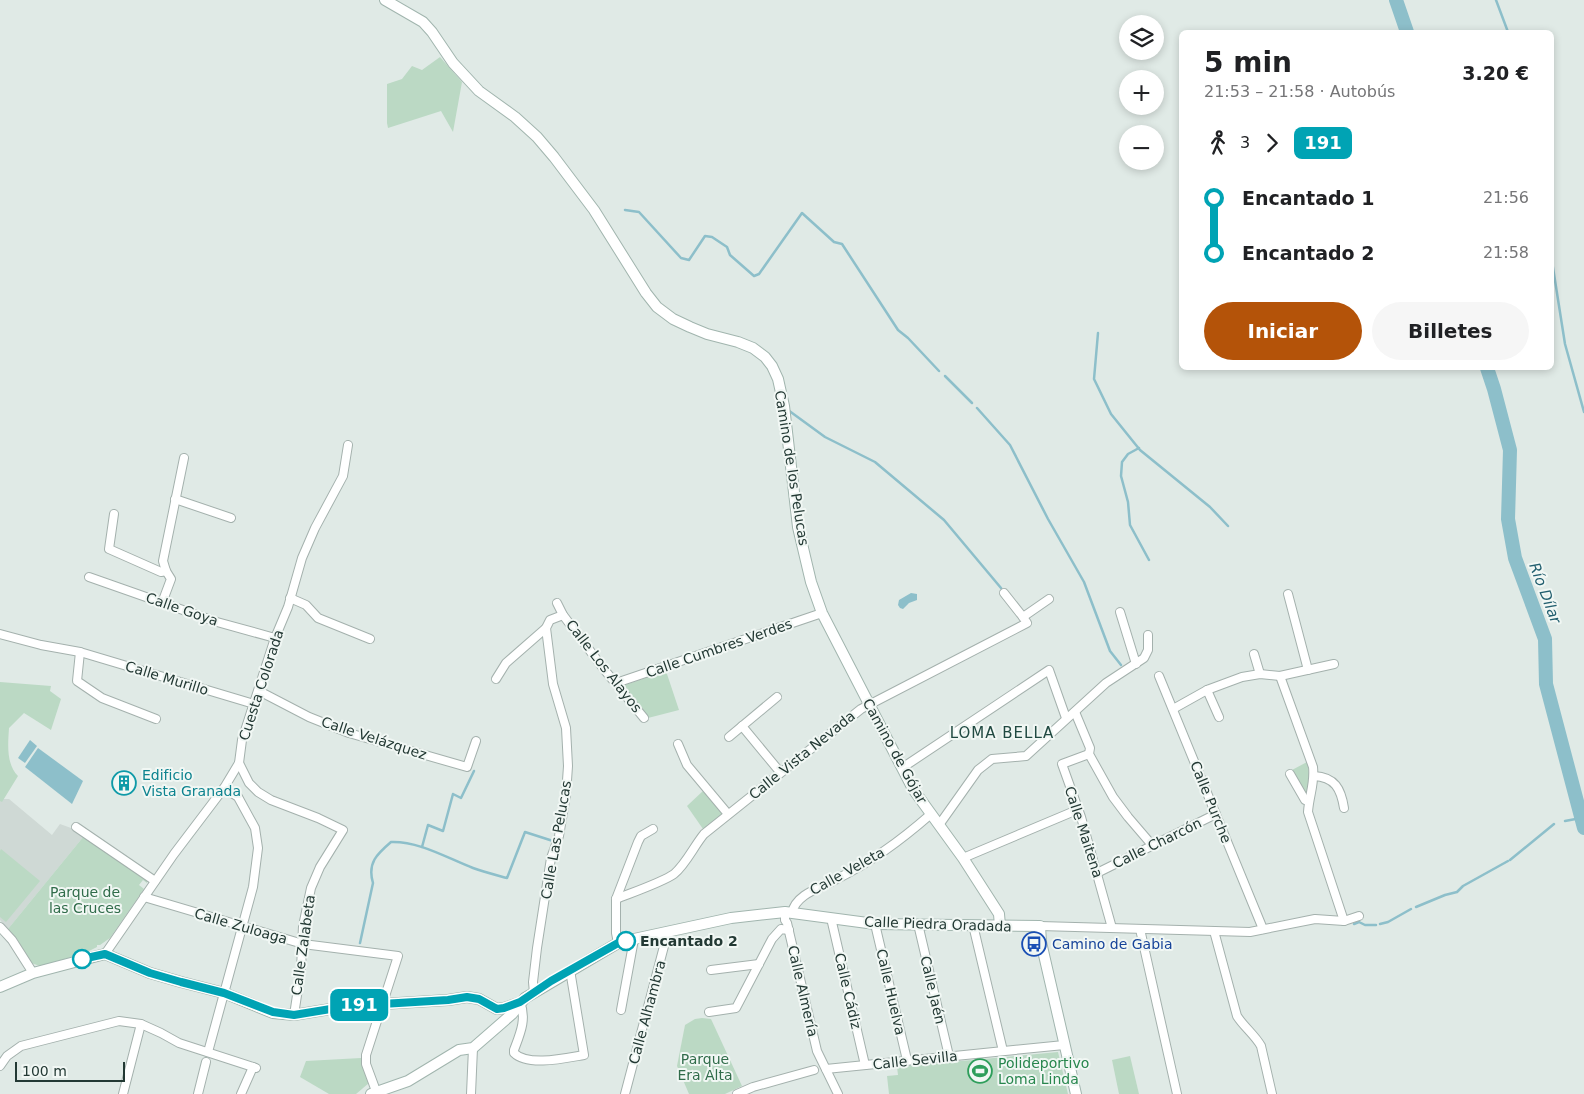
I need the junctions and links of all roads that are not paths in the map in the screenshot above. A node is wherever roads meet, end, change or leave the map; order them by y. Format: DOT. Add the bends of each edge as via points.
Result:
graph roads {
  1 [pos="386,0"];
  2 [pos="348,445"];
  3 [pos="184,458"];
  4 [pos="175,499"];
  5 [pos="114,514"];
  6 [pos="231,518"];
  7 [pos="166,571"];
  8 [pos="89,577"];
  9 [pos="1004,593"];
  10 [pos="1288,594"];
  11 [pos="815,595"];
  12 [pos="290,598"];
  13 [pos="1049,599"];
  14 [pos="557,603"];
  15 [pos="162,604"];
  16 [pos="1120,612"];
  17 [pos="822,613"];
  18 [pos="563,615"];
  19 [pos="1023,617"];
  20 [pos="546,628"];
  21 [pos="0,634"];
  22 [pos="1148,635"];
  23 [pos="276,638"];
  24 [pos="370,639"];
  25 [pos="80,652"];
  26 [pos="1254,654"];
  27 [pos="1136,664"];
  28 [pos="1334,664"];
  29 [pos="1308,670"];
  30 [pos="1260,674"];
  31 [pos="1159,676"];
  32 [pos="1280,676"];
  33 [pos="496,679"];
  34 [pos="616,683"];
  35 [pos="1207,690"];
  36 [pos="259,691"];
  37 [pos="777,697"];
  38 [pos="254,704"];
  39 [pos="870,704"];
  40 [pos="1173,709"];
  41 [pos="1075,712"];
  42 [pos="1220,717"];
  43 [pos="644,718"];
  44 [pos="1066,718"];
  45 [pos="156,719"];
  46 [pos="742,726"];
  47 [pos="729,737"];
  48 [pos="476,741"];
  49 [pos="678,744"];
  50 [pos="1089,754"];
  51 [pos="239,763"];
  52 [pos="902,768"];
  53 [pos="780,772"];
  54 [pos="1290,774"];
  55 [pos="1314,776"];
  56 [pos="224,788"];
  57 [pos="1308,801"];
  58 [pos="1344,808"];
  59 [pos="1077,810"];
  60 [pos="728,814"];
  61 [pos="931,814"];
  62 [pos="1216,814"];
  63 [pos="939,825"];
  64 [pos="76,827"];
  65 [pos="653,829"];
  66 [pos="1152,845"];
  67 [pos="963,858"];
  68 [pos="1097,873"];
  69 [pos="155,881"];
  70 [pos="144,897"];
  71 [pos="616,898"];
  72 [pos="787,915"];
  73 [pos="1359,916"];
  74 [pos="832,918"];
  75 [pos="1344,921"];
  76 [pos="875,924"];
  77 [pos="918,924"];
  78 [pos="974,924"];
  79 [pos="1000,926"];
  80 [pos="1037,926"];
  81 [pos="0,927"];
  82 [pos="242,927"];
  83 [pos="1054,927"];
  84 [pos="1112,928"];
  85 [pos="789,930"];
  86 [pos="1140,930"];
  87 [pos="1263,930"];
  88 [pos="668,931"];
  89 [pos="1214,931"];
  90 [pos="634,939"];
  91 [pos="772,939"];
  92 [pos="1041,942"];
  93 [pos="618,943"];
  94 [pos="303,944"];
  95 [pos="105,954"];
  96 [pos="759,964"];
  97 [pos="570,970"];
  98 [pos="711,970"];
  99 [pos="33,973"];
  100 [pos="0,988"];
  101 [pos="224,993"];
  102 [pos="534,993"];
  103 [pos="520,1002"];
  104 [pos="383,1004"];
  105 [pos="621,1010"];
  106 [pos="709,1012"];
  107 [pos="294,1015"];
  108 [pos="141,1024"];
  109 [pos="1064,1045"];
  110 [pos="473,1048"];
  111 [pos="1003,1051"];
  112 [pos="208,1052"];
  113 [pos="949,1056"];
  114 [pos="907,1060"];
  115 [pos="206,1062"];
  116 [pos="865,1065"];
  117 [pos="0,1066"];
  118 [pos="826,1068"];
  119 [pos="814,1070"];
  120 [pos="746,1092"];
  121 [pos="374,1093"];
  122 [pos="123,1094"];
  123 [pos="198,1094"];
  124 [pos="242,1094"];
  125 [pos="472,1094"];
  126 [pos="625,1094"];
  127 [pos="737,1094"];
  128 [pos="838,1094"];
  129 [pos="1076,1094"];
  130 [pos="1177,1094"];
  131 [pos="1272,1094"];
  1 -- 11 [label="street, Camino de los Pelucas" via="423,22 479,91 537,137 594,210 657,307 690,328 753,348 772,366 784,406 798,527"];
  2 -- 12 [label="street, Cuesta Colorada" via="343,476 314,528"];
  3 -- 4 [label="street"];
  4 -- 6 [label="street"];
  4 -- 7 [label="street" via="163,561"];
  5 -- 7 [label="street" via="109,549 161,572"];
  7 -- 15 [label="street" via="171,579"];
  8 -- 15 [label="street, Calle Goya"];
  9 -- 19 [label="street"];
  10 -- 29 [label="street"];
  11 -- 17 [label="street, Camino de Gójar"];
  12 -- 23 [label="street, Cuesta Colorada"];
  12 -- 24 [label="street" via="306,605 318,618"];
  13 -- 19 [label="street, Calle Vista Nevada"];
  14 -- 18 [label="street, Calle Los Alayos"];
  15 -- 23 [label="street, Calle Goya"];
  16 -- 27 [label="street"];
  17 -- 34 [label="street, Calle Cumbres Verdes"];
  17 -- 39 [label="street, Camino de Gójar"];
  18 -- 20 [label="street, Calle Los Alayos" via="550,620"];
  18 -- 34 [label="street, Calle Los Alayos"];
  19 -- 39 [label="street, Calle Vista Nevada" via="1027,623"];
  20 -- 33 [label="street" via="506,662"];
  20 -- 102 [label="street, Calle Las Pelucas" via="553,684 566,728 568,766 566,795 559,836 551,858 537,948"];
  21 -- 25 [label="street, Calle Murillo"];
  22 -- 27 [label="street" via="1148,650"];
  23 -- 36 [label="street, Cuesta Colorada"];
  25 -- 38 [label="street, Calle Murillo"];
  25 -- 45 [label="street" via="77,681 102,698"];
  26 -- 30 [label="street"];
  27 -- 41 [label="street" via="1106,683"];
  28 -- 29 [label="street"];
  29 -- 32 [label="street"];
  30 -- 32 [label="street"];
  30 -- 35 [label="street"];
  31 -- 40 [label="street, Calle Purche"];
  32 -- 55 [label="street"];
  34 -- 43 [label="street, Calle Los Alayos"];
  35 -- 40 [label="street"];
  35 -- 42 [label="street"];
  36 -- 38 [label="street, Cuesta Colorada"];
  36 -- 48 [label="street, Calle Velázquez" via="349,733 467,767"];
  37 -- 46 [label="street"];
  38 -- 51 [label="street, Cuesta Colorada" via="242,740"];
  39 -- 52 [label="street, Camino de Gójar"];
  39 -- 53 [label="street, Calle Vista Nevada"];
  40 -- 62 [label="street, Calle Purche"];
  41 -- 44 [label="street"];
  41 -- 50 [label="street" via="1090,748"];
  44 -- 52 [label="street" via="1049,670"];
  44 -- 63 [label="street" via="1026,756 992,759 985,764"];
  46 -- 47 [label="street"];
  46 -- 53 [label="street"];
  49 -- 60 [label="street" via="687,765"];
  50 -- 59 [label="street, Calle Maitena" via="1062,764"];
  50 -- 66 [label="street" via="1113,797"];
  51 -- 56 [label="street, Cuesta Colorada"];
  51 -- 94 [label="street, Calle Zalabeta" via="249,783 258,792 343,830 311,888 303,926"];
  52 -- 61 [label="street, Camino de Gójar"];
  53 -- 60 [label="street, Calle Vista Nevada"];
  54 -- 57 [label="street"];
  55 -- 57 [label="street"];
  55 -- 58 [label="street" via="1324,777 1336,785"];
  56 -- 69 [label="street, Cuesta Colorada"];
  56 -- 82 [label="street" via="238,797 255,828 258,848 253,887"];
  57 -- 75 [label="street" via="1308,812"];
  59 -- 67 [label="street"];
  59 -- 68 [label="street, Calle Maitena"];
  60 -- 71 [label="street, Calle Vista Nevada" via="704,834 672,875"];
  61 -- 63 [label="street, Camino de Gójar"];
  61 -- 72 [label="street, Calle Veleta" via="874,859 805,895"];
  62 -- 66 [label="street, Calle Charcón"];
  62 -- 87 [label="street, Calle Purche"];
  63 -- 67 [label="street, Camino de Gójar"];
  64 -- 69 [label="street"];
  65 -- 71 [label="street" via="641,836"];
  66 -- 68 [label="street, Calle Charcón"];
  67 -- 79 [label="street, Camino de Gójar" via="999,914"];
  68 -- 84 [label="street, Calle Maitena"];
  69 -- 70 [label="street, Cuesta Colorada"];
  70 -- 82 [label="street, Calle Zuloaga"];
  70 -- 95 [label="street, Cuesta Colorada"];
  71 -- 93 [label="street"];
  72 -- 74 [label="street, Calle Piedra Oradada"];
  72 -- 85 [label="street, Calle Almería"];
  72 -- 88 [label="street, Calle Piedra Oradada" via="731,918"];
  72 -- 91 [label="street, Calle Veleta"];
  73 -- 75 [label="street, Calle Piedra Oradada"];
  74 -- 76 [label="street, Calle Piedra Oradada"];
  74 -- 116 [label="street, Calle Cádiz"];
  75 -- 87 [label="street, Calle Piedra Oradada" via="1315,919"];
  76 -- 77 [label="street, Calle Piedra Oradada"];
  76 -- 114 [label="street, Calle Huelva"];
  77 -- 78 [label="street, Calle Piedra Oradada"];
  77 -- 113 [label="street, Calle Jaén"];
  78 -- 79 [label="street, Calle Piedra Oradada"];
  78 -- 111 [label="street"];
  79 -- 80 [label="street, Calle Piedra Oradada"];
  80 -- 83 [label="street, Calle Piedra Oradada"];
  80 -- 92 [label="street"];
  81 -- 99 [label="street"];
  82 -- 94 [label="street, Calle Zuloaga"];
  82 -- 101 [label="street"];
  83 -- 84 [label="street, Calle Piedra Oradada"];
  83 -- 92 [label="street"];
  84 -- 86 [label="street, Calle Piedra Oradada"];
  85 -- 91 [label="street" via="781,929"];
  85 -- 118 [label="street, Calle Almería" via="817,1051"];
  86 -- 89 [label="street, Calle Piedra Oradada"];
  86 -- 130 [label="street"];
  87 -- 89 [label="street, Calle Piedra Oradada"];
  88 -- 90 [label="street, Calle Piedra Oradada"];
  88 -- 126 [label="street, Calle Alhambra"];
  89 -- 131 [label="street" via="1237,1016 1261,1046"];
  90 -- 93 [label="street, Calle Piedra Oradada"];
  90 -- 105 [label="street"];
  91 -- 96 [label="street, Calle Veleta"];
  92 -- 109 [label="street"];
  93 -- 97 [label="street, Calle Piedra Oradada"];
  94 -- 104 [label="street, Calle Zuloaga" via="398,956"];
  94 -- 107 [label="street, Calle Zalabeta"];
  95 -- 99 [label="street"];
  95 -- 101 [label="street" via="150,973"];
  96 -- 98 [label="street"];
  96 -- 106 [label="street, Calle Veleta" via="736,1008"];
  97 -- 102 [label="street, Calle Piedra Oradada"];
  97 -- 103 [label="street" via="584,1055 545,1060 518,1057 514,1050 524,1011"];
  99 -- 100 [label="street"];
  101 -- 107 [label="street" via="273,1012"];
  101 -- 112 [label="street"];
  102 -- 103 [label="street, Calle Piedra Oradada"];
  103 -- 104 [label="street" via="497,1009 479,999 467,997"];
  103 -- 110 [label="street" via="512,1014"];
  104 -- 107 [label="street"];
  104 -- 121 [label="street" via="366,1055"];
  108 -- 112 [label="street" via="179,1043"];
  108 -- 117 [label="street" via="118,1021 21,1046"];
  108 -- 122 [label="street"];
  109 -- 111 [label="street, Calle Sevilla"];
  109 -- 129 [label="street"];
  110 -- 121 [label="street" via="459,1050 408,1081"];
  110 -- 125 [label="street"];
  111 -- 113 [label="street, Calle Sevilla"];
  112 -- 124 [label="street" via="254,1068"];
  113 -- 114 [label="street, Calle Sevilla"];
  114 -- 116 [label="street, Calle Sevilla"];
  115 -- 123 [label="street"];
  116 -- 118 [label="street, Calle Sevilla"];
  118 -- 128 [label="street, Calle Almería"];
  119 -- 120 [label="street"];
  120 -- 127 [label="street"];
}
